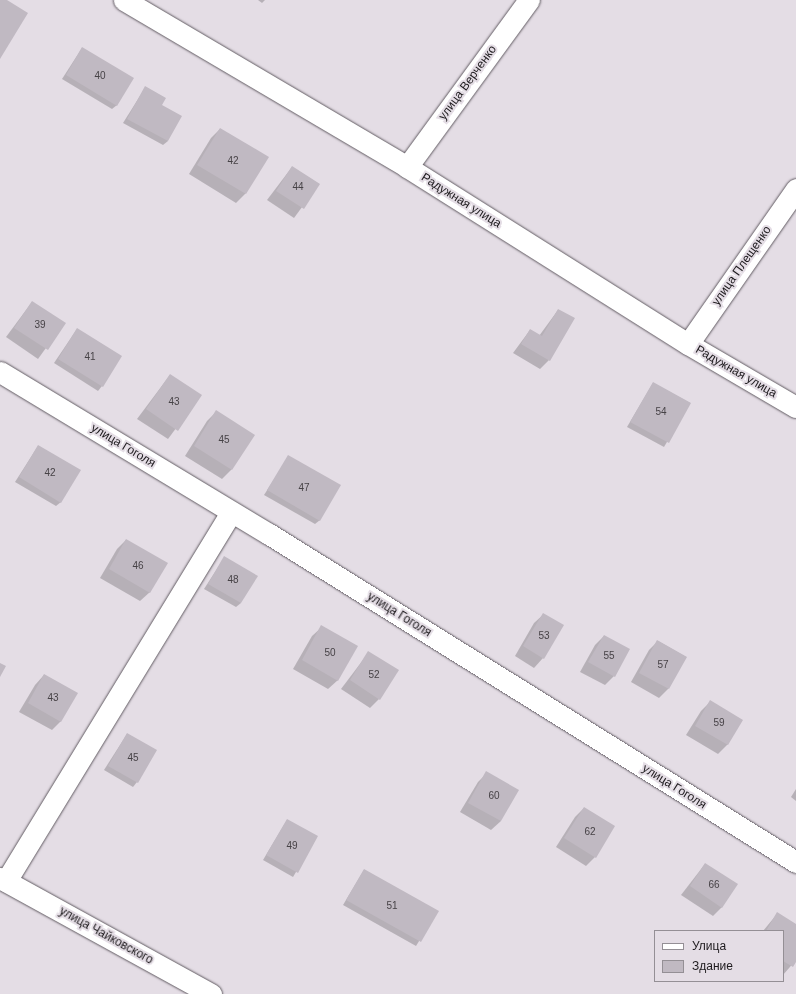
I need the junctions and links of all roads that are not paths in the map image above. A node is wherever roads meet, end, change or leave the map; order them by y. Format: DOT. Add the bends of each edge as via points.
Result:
graph roads {
  1 [pos="529,0"];
  2 [pos="129,1"];
  3 [pos="407,167"];
  4 [pos="796,189"];
  5 [pos="787,214"];
  6 [pos="688,344"];
  7 [pos="0,372"];
  8 [pos="796,407"];
  9 [pos="231,512"];
  10 [pos="796,862"];
  11 [pos="3,880"];
  12 [pos="211,994"];
  1 -- 3 [label="street, улица Верченко"];
  2 -- 3 [label="street, Радужная улица"];
  3 -- 6 [label="street, Радужная улица"];
  4 -- 5 [label="street, улица Плещенко"];
  5 -- 6 [label="street, улица Плещенко"];
  6 -- 8 [label="street, Радужная улица"];
  7 -- 9 [label="street, улица Гоголя"];
  9 -- 10 [label="street, улица Гоголя"];
  9 -- 11 [label="street"];
  11 -- 12 [label="street, улица Чайковского"];
}
